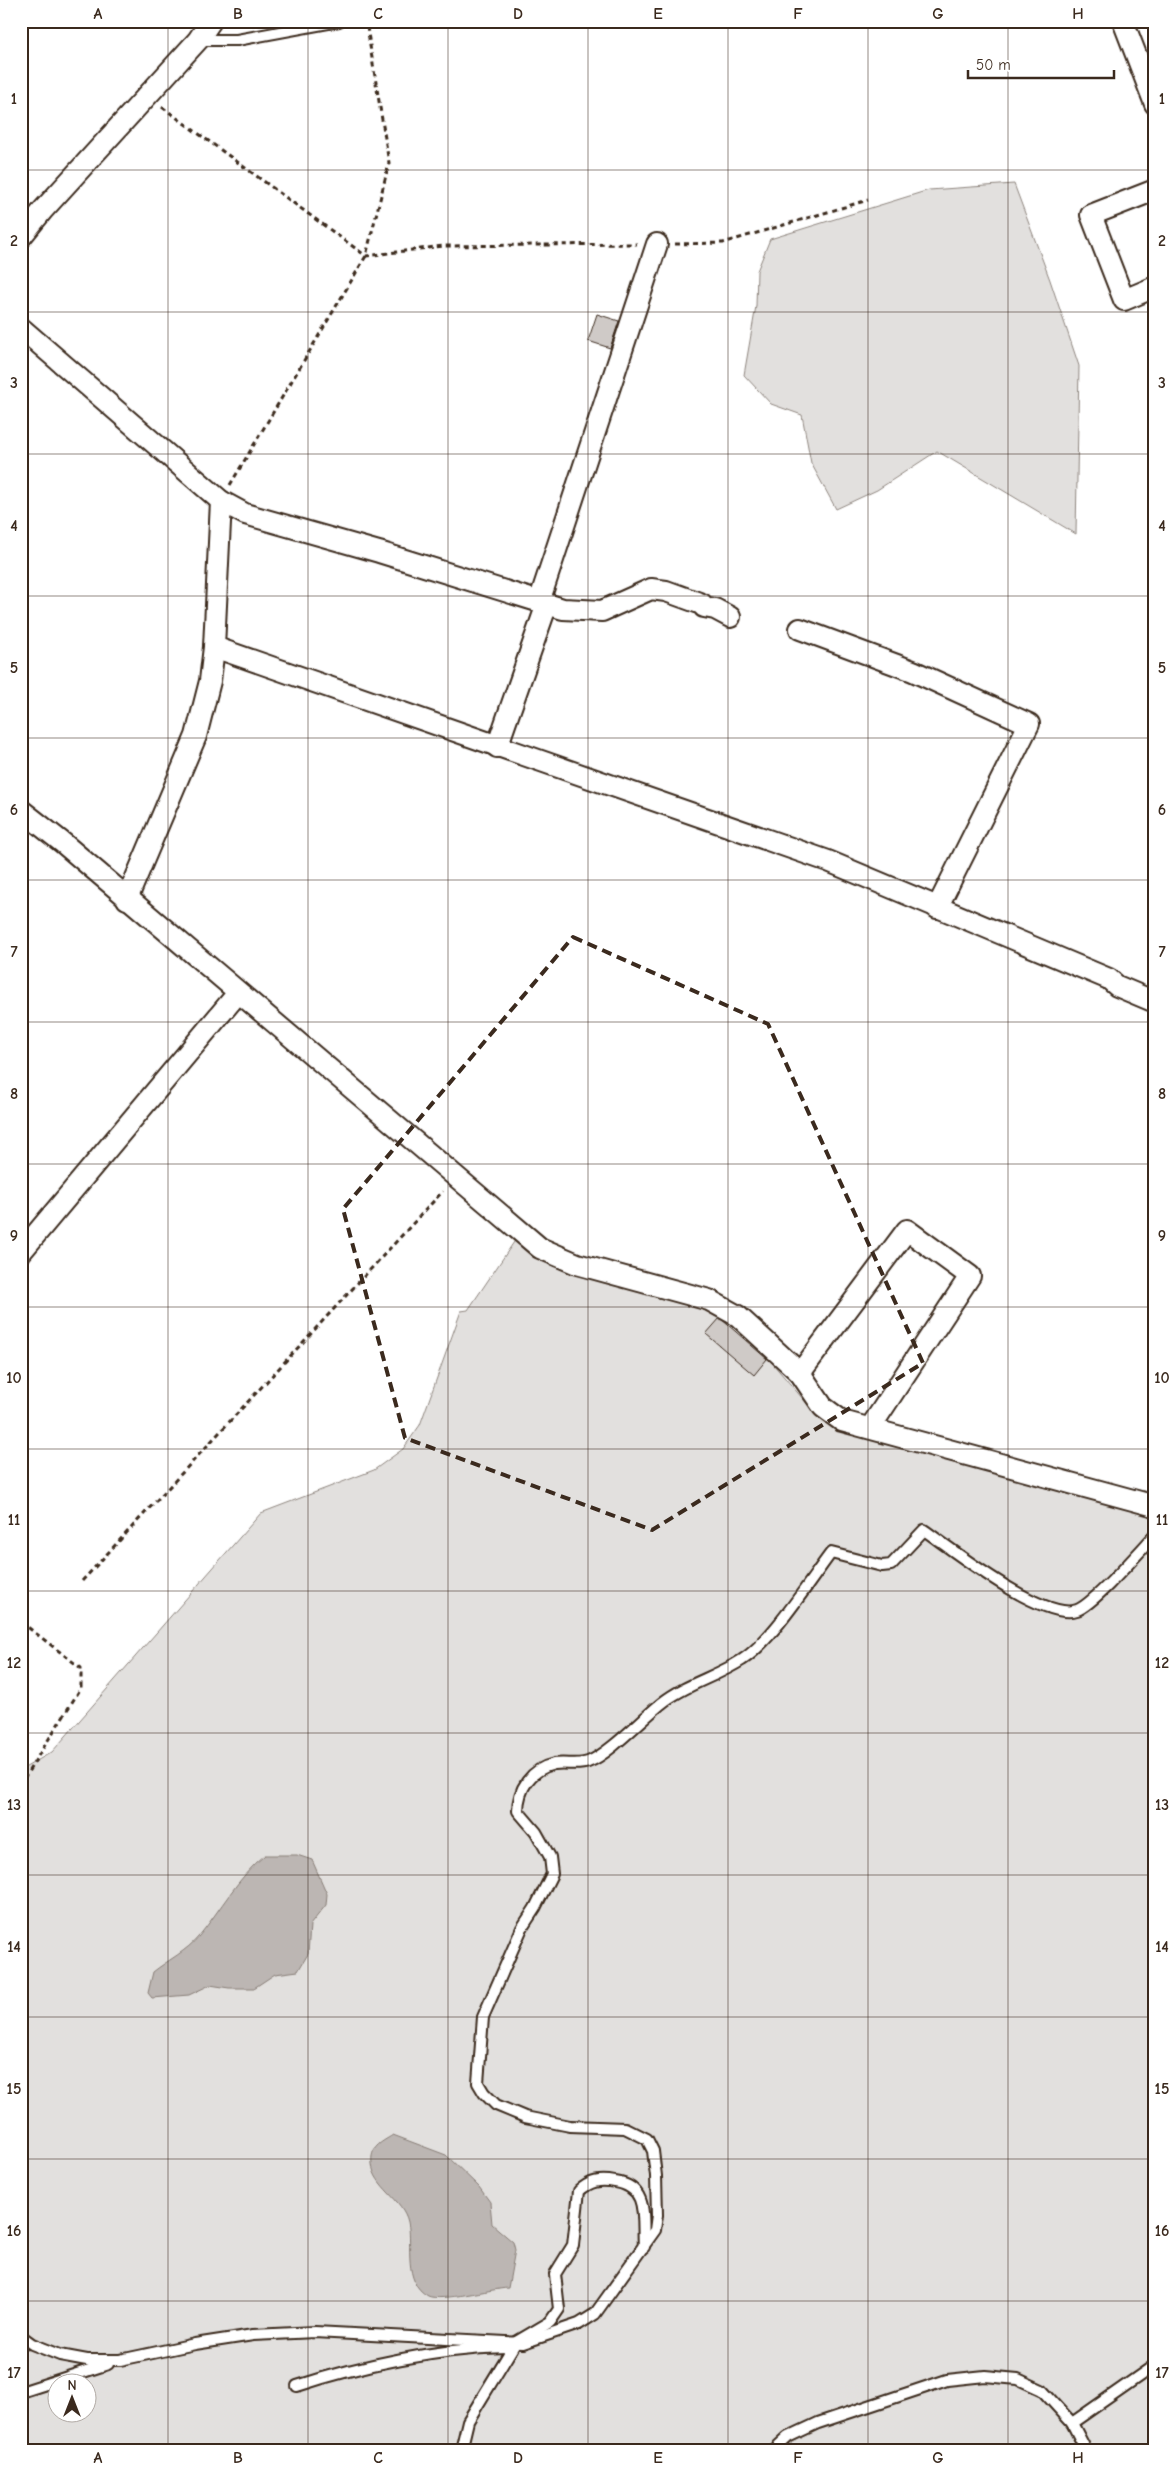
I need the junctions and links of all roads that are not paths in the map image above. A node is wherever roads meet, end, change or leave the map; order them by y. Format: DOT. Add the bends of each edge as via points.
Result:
graph roads {
  1 [pos="211,21"];
  2 [pos="339,21"];
  3 [pos="1123,21"];
  4 [pos="198,40"];
  5 [pos="1148,67"];
  6 [pos="1155,104"];
  7 [pos="1155,190"];
  8 [pos="21,237"];
  9 [pos="657,244"];
  10 [pos="1155,287"];
  11 [pos="21,328"];
  12 [pos="221,501"];
  13 [pos="543,603"];
  14 [pos="730,617"];
  15 [pos="800,629"];
  16 [pos="214,647"];
  17 [pos="497,747"];
  18 [pos="21,810"];
  19 [pos="127,899"];
  20 [pos="937,908"];
  21 [pos="238,993"];
  22 [pos="1155,1002"];
  23 [pos="21,1252"];
  24 [pos="800,1373"];
  25 [pos="870,1428"];
  26 [pos="1155,1506"];
  27 [pos="1155,1536"];
  28 [pos="644,2247"];
  29 [pos="21,2336"];
  30 [pos="515,2344"];
  31 [pos="120,2360"];
  32 [pos="1155,2365"];
  33 [pos="297,2386"];
  34 [pos="21,2392"];
  35 [pos="1072,2423"];
  36 [pos="461,2450"];
  37 [pos="774,2450"];
  38 [pos="1086,2450"];
  1 -- 4 [label="street"];
  2 -- 4 [label="lane" via="237,40"];
  3 -- 5 [label="street"];
  4 -- 8 [label="street"];
  5 -- 6 [label="street"];
  7 -- 10 [label="street" via="1091,216 1124,300"];
  9 -- 13 [label="street"];
  11 -- 12 [label="street"];
  12 -- 13 [label="street" via="246,514"];
  12 -- 16 [label="street"];
  13 -- 14 [label="street" via="563,609 602,611 651,589 693,600"];
  13 -- 17 [label="street"];
  15 -- 20 [label="street" via="914,671 1029,724"];
  16 -- 17 [label="street"];
  16 -- 19 [label="street" via="210,682 196,736"];
  17 -- 20 [label="street" via="828,861"];
  18 -- 19 [label="street"];
  19 -- 21 [label="street"];
  20 -- 22 [label="street" via="1109,979 1117,986"];
  21 -- 23 [label="street"];
  21 -- 24 [label="street" via="540,1248 578,1264 708,1300 738,1316"];
  24 -- 25 [label="street" via="823,1407 842,1421"];
  24 -- 25 [label="street" via="907,1230 970,1276"];
  25 -- 26 [label="street"];
  27 -- 28 [label="lane" via="1092,1599 1077,1610 1063,1611 1030,1601 924,1530 891,1564 882,1566 831,1553 766,1638 743,1660 695,1682 663,1702 588,1762 554,1764 539,1770 523,1786 518,1811 550,1856 552,1874 522,1928 484,2017 478,2083 496,2105 524,2117 570,2126 625,2128 647,2139 654,2151 657,2215 655,2230"];
  28 -- 30 [label="lane" via="595,2314 579,2324"];
  28 -- 30 [label="lane" via="638,2192 628,2184 602,2180 588,2183 578,2190 573,2245 555,2274 559,2309 550,2322"];
  29 -- 31 [label="lane" via="60,2355 87,2360"];
  30 -- 31 [label="lane" via="314,2332 253,2335"];
  30 -- 33 [label="lane" via="342,2371"];
  30 -- 36 [label="lane" via="468,2421"];
  31 -- 34 [label="lane"];
  32 -- 35 [label="lane"];
  35 -- 37 [label="lane" via="1042,2390 1018,2378 985,2376 947,2380 818,2423 788,2437"];
  35 -- 38 [label="lane"];
}
